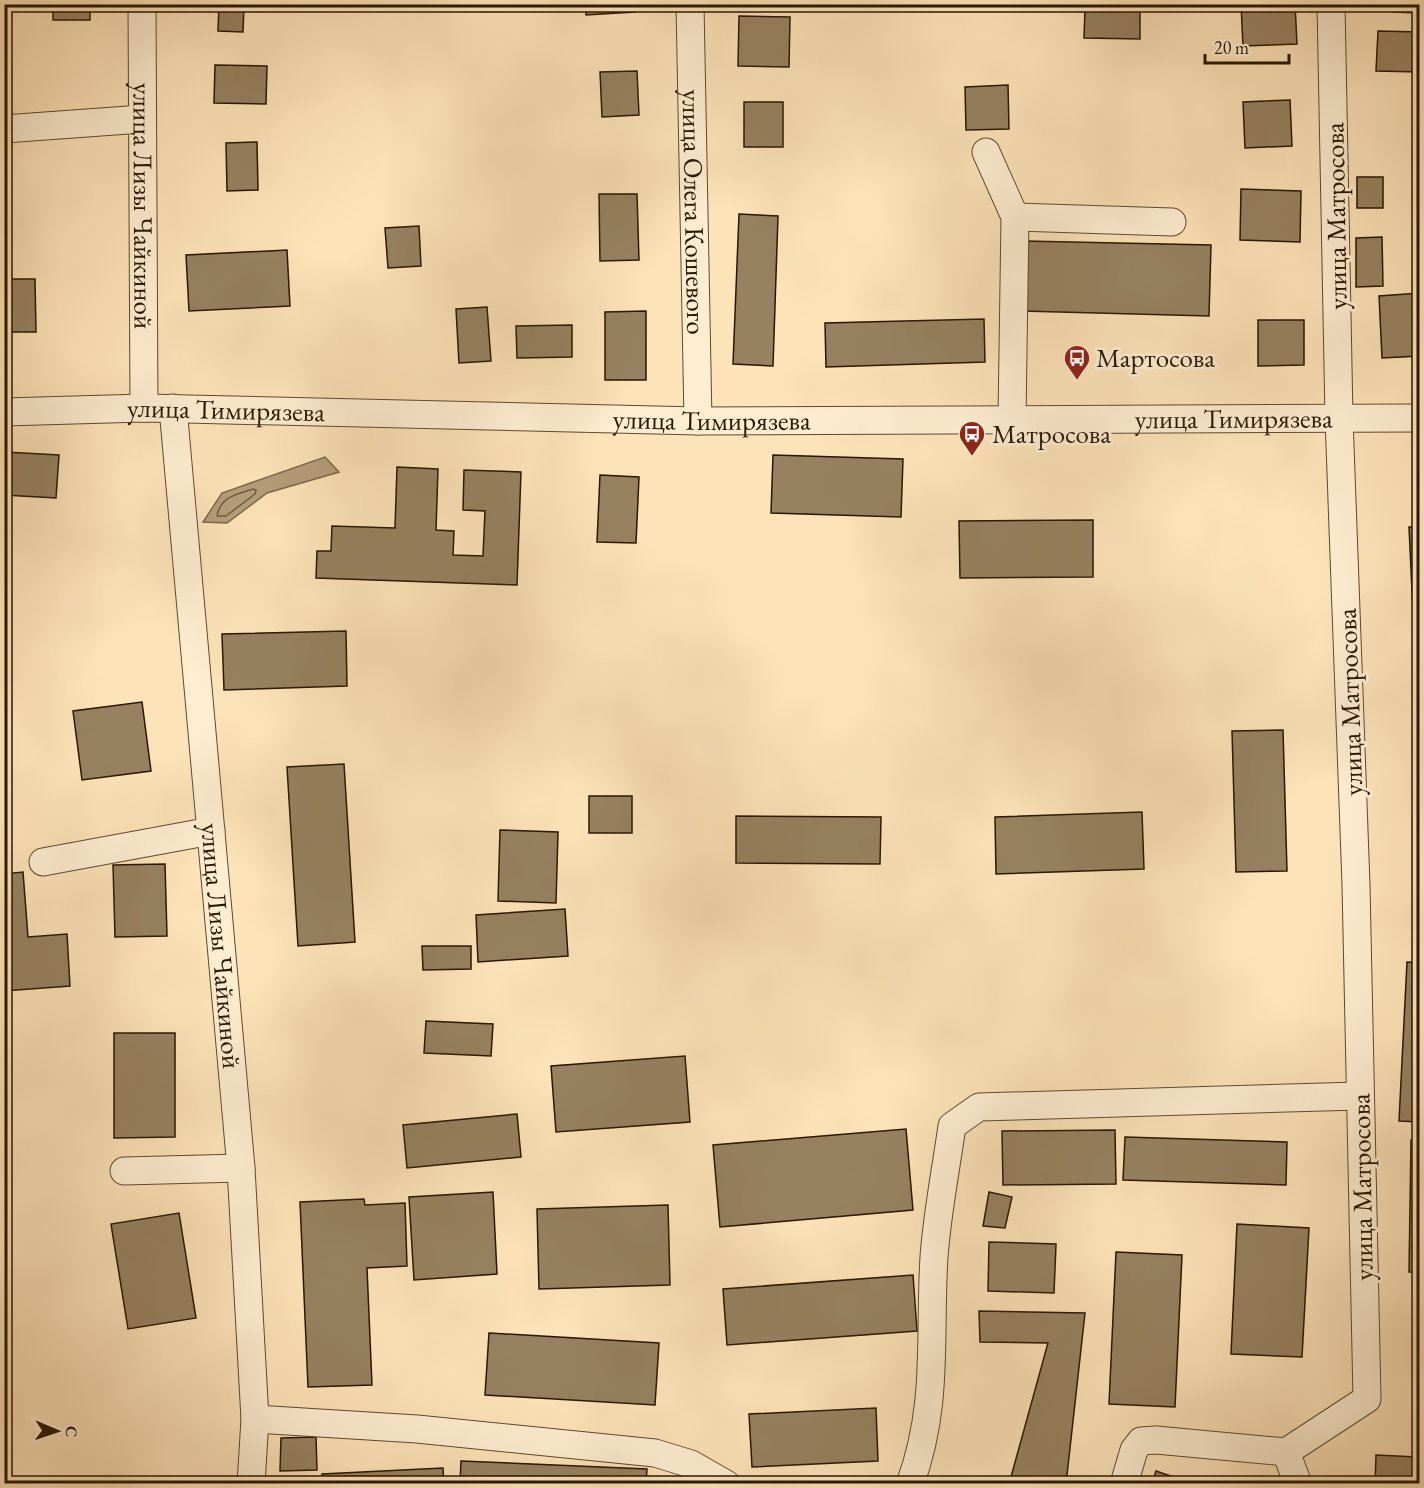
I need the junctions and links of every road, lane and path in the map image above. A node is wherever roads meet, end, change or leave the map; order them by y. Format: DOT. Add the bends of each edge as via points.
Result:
graph roads {
  1 [pos="142,4"];
  2 [pos="690,4"];
  3 [pos="1332,4"];
  4 [pos="142,119"];
  5 [pos="4,129"];
  6 [pos="986,152"];
  7 [pos="1015,217"];
  8 [pos="1172,222"];
  9 [pos="144,408"];
  10 [pos="173,408"];
  11 [pos="4,412"];
  12 [pos="1012,418"];
  13 [pos="1340,418"];
  14 [pos="1419,418"];
  15 [pos="698,421"];
  16 [pos="211,831"];
  17 [pos="43,862"];
  18 [pos="1359,1096"];
  19 [pos="241,1168"];
  20 [pos="124,1171"];
  21 [pos="255,1419"];
  22 [pos="1286,1452"];
  23 [pos="251,1484"];
  24 [pos="726,1484"];
  25 [pos="910,1484"];
  26 [pos="1124,1484"];
  27 [pos="1298,1484"];
  1 -- 4 [label="street, улица Лизы Чайкиной"];
  2 -- 15 [label="street, улица Олега Кошевого"];
  3 -- 13 [label="street, улица Матросова"];
  4 -- 5 [label="street"];
  4 -- 9 [label="street, улица Лизы Чайкиной"];
  6 -- 7 [label="street"];
  7 -- 8 [label="street"];
  7 -- 12 [label="street"];
  9 -- 10 [label="street, улица Тимирязева"];
  9 -- 11 [label="street, улица Тимирязева"];
  10 -- 15 [label="street, улица Тимирязева"];
  10 -- 16 [label="street, улица Лизы Чайкиной"];
  12 -- 13 [label="street, улица Тимирязева"];
  12 -- 15 [label="street, улица Тимирязева"];
  13 -- 14 [label="street, улица Тимирязева"];
  13 -- 18 [label="street, улица Матросова"];
  16 -- 17 [label="street"];
  16 -- 19 [label="street, улица Лизы Чайкиной"];
  18 -- 22 [label="street, улица Матросова" via="1367,1399"];
  18 -- 25 [label="street" via="979,1107 952,1126 934,1256 929,1406 920,1456"];
  19 -- 20 [label="street"];
  19 -- 21 [label="street, улица Лизы Чайкиной"];
  21 -- 23 [label="street, улица Лизы Чайкиной"];
  21 -- 24 [label="street" via="417,1429 655,1453 691,1464"];
  22 -- 26 [label="street" via="1141,1441 1134,1450"];
  22 -- 27 [label="street"];
}
